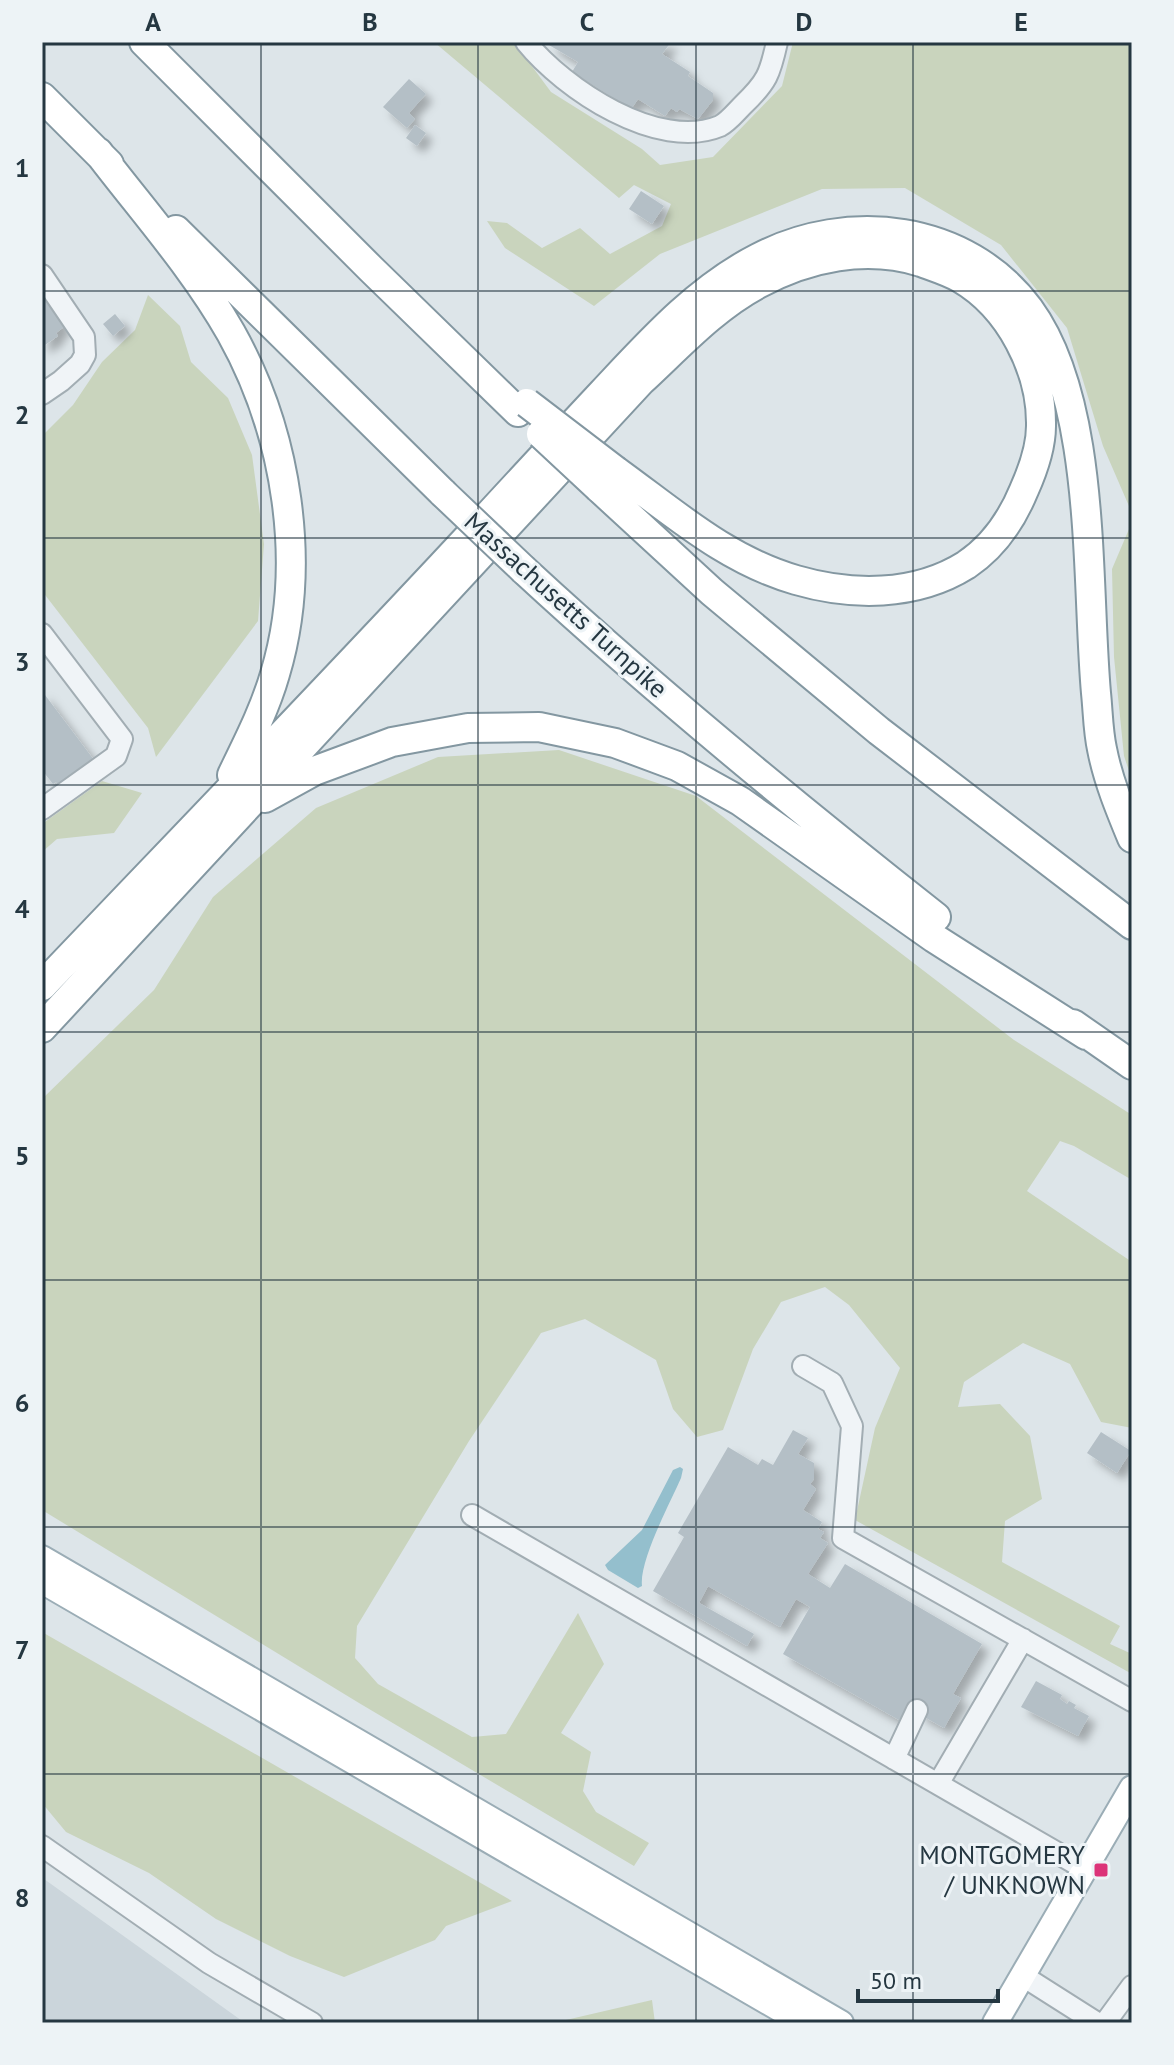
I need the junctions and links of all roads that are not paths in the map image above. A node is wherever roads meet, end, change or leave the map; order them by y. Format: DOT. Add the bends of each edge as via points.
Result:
graph roads {
  1 [pos="144,42"];
  2 [pos="526,42"];
  3 [pos="777,42"];
  4 [pos="42,97"];
  5 [pos="98,152"];
  6 [pos="42,275"];
  7 [pos="42,394"];
  8 [pos="608,479"];
  9 [pos="42,634"];
  10 [pos="231,806"];
  11 [pos="42,809"];
  12 [pos="1132,838"];
  13 [pos="1132,925"];
  14 [pos="42,986"];
  15 [pos="42,1028"];
  16 [pos="1086,1035"];
  17 [pos="1132,1065"];
  18 [pos="803,1366"];
  19 [pos="472,1515"];
  20 [pos="42,1558"];
  21 [pos="42,1581"];
  22 [pos="1023,1639"];
  23 [pos="1132,1701"];
  24 [pos="917,1710"];
  25 [pos="894,1759"];
  26 [pos="938,1784"];
  27 [pos="1132,1788"];
  28 [pos="42,1846"];
  29 [pos="1085,1869"];
  30 [pos="1023,1976"];
  31 [pos="1132,1986"];
  32 [pos="312,2023"];
  33 [pos="804,2023"];
  34 [pos="841,2023"];
  35 [pos="995,2023"];
  36 [pos="1097,2023"];
  37 [pos="1105,2023"];
  1 -- 8 [label="highway, bridge" via="437,333"];
  2 -- 3 [label="lane" via="575,88 647,127 689,132 722,125 750,98 771,73"];
  4 -- 5 [label="highway, Massachusetts Turnpike"];
  5 -- 10 [label="highway" via="198,281 232,335 263,403 281,469 291,576 286,625 275,675"];
  5 -- 16 [label="highway, Massachusetts Turnpike, bridge" via="443,493 600,640 783,795"];
  6 -- 7 [label="lane" via="84,337 85,355"];
  8 -- 10 [label="highway" via="740,558 793,580 831,589 903,589 966,565 995,539 1017,508 1035,464 1042,427 1038,390 1002,314 960,278 934,267 868,253 794,267 755,285 711,316 641,381"];
  8 -- 13 [label="highway" via="712,592 879,731"];
  9 -- 11 [label="lane" via="122,739 116,756"];
  10 -- 12 [label="highway" via="647,345 712,287 757,258 799,241 851,230 890,230 935,241 1006,284 1030,310 1067,389 1079,454 1101,746"];
  10 -- 14 [label="highway"];
  10 -- 15 [label="highway"];
  10 -- 16 [label="highway" via="392,742 468,728 539,727 615,743 677,766 740,801 934,938"];
  16 -- 17 [label="highway, Massachusetts Turnpike"];
  18 -- 22 [label="lane" via="832,1383 852,1426 843,1538"];
  19 -- 25 [label="lane"];
  20 -- 34 [label="main road"];
  21 -- 33 [label="main road"];
  22 -- 23 [label="lane"];
  22 -- 26 [label="lane"];
  24 -- 25 [label="lane"];
  25 -- 26 [label="lane"];
  26 -- 29 [label="lane"];
  27 -- 29 [label="main road"];
  28 -- 32 [label="lane" via="209,1963"];
  29 -- 30 [label="main road"];
  30 -- 35 [label="main road"];
  30 -- 36 [label="lane"];
  31 -- 37 [label="lane"];
}
